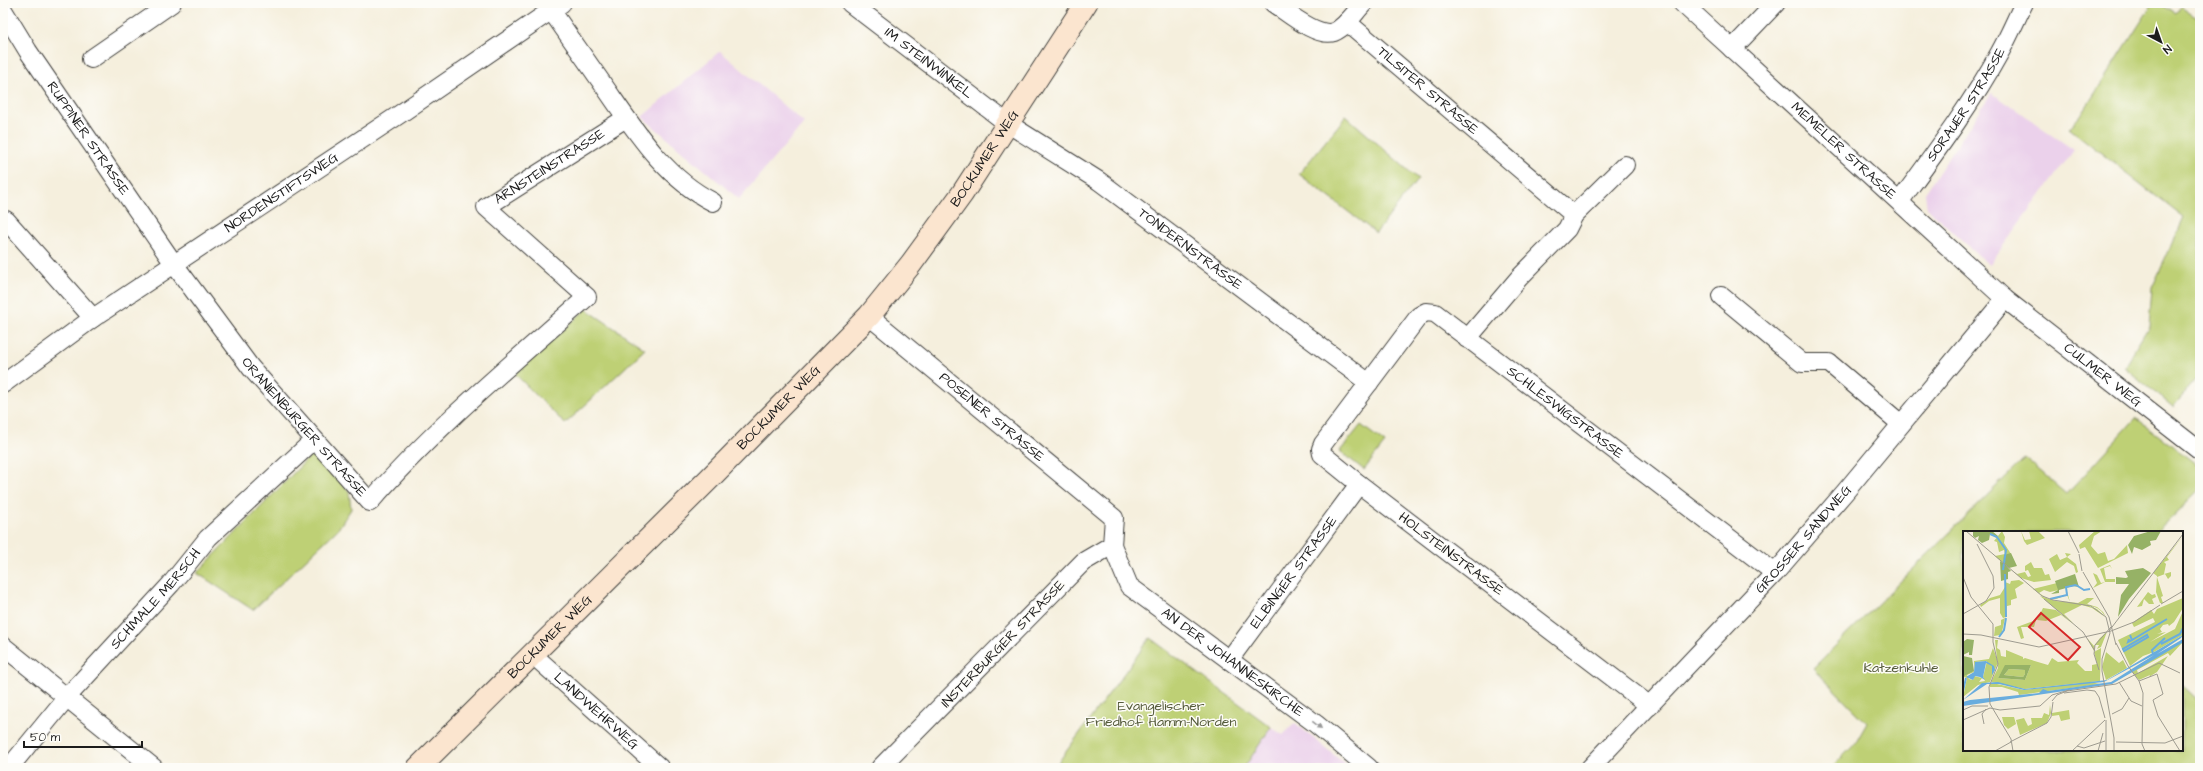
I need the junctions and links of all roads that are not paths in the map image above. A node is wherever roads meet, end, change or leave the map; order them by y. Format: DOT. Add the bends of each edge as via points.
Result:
graph roads {
  1 [pos="172,3"];
  2 [pos="850,3"];
  3 [pos="1086,3"];
  4 [pos="1273,3"];
  5 [pos="1364,3"];
  6 [pos="1682,3"];
  7 [pos="1776,3"];
  8 [pos="2024,3"];
  9 [pos="553,5"];
  10 [pos="3,10"];
  11 [pos="1347,22"];
  12 [pos="1732,49"];
  13 [pos="91,59"];
  14 [pos="626,118"];
  15 [pos="1007,123"];
  16 [pos="1625,165"];
  17 [pos="1900,201"];
  18 [pos="713,202"];
  19 [pos="1574,215"];
  20 [pos="3,223"];
  21 [pos="174,264"];
  22 [pos="1721,296"];
  23 [pos="587,297"];
  24 [pos="2005,299"];
  25 [pos="868,316"];
  26 [pos="93,318"];
  27 [pos="1467,339"];
  28 [pos="1369,383"];
  29 [pos="3,384"];
  30 [pos="1901,424"];
  31 [pos="314,440"];
  32 [pos="2200,451"];
  33 [pos="1359,484"];
  34 [pos="1112,545"];
  35 [pos="1775,573"];
  36 [pos="3,646"];
  37 [pos="532,654"];
  38 [pos="1229,660"];
  39 [pos="67,697"];
  40 [pos="1650,706"];
  41 [pos="1597,766"];
  42 [pos="9,768"];
  43 [pos="154,768"];
  44 [pos="418,768"];
  45 [pos="660,768"];
  46 [pos="880,768"];
  47 [pos="1369,768"];
  1 -- 13 [label="street"];
  2 -- 15 [label="street, IM STEINWINKEL"];
  3 -- 15 [label="main road, BOCKUMER WEG"];
  4 -- 11 [label="street" via="1321,32 1334,32"];
  5 -- 11 [label="street"];
  6 -- 12 [label="street, MEMELER STRASSE"];
  7 -- 12 [label="street"];
  8 -- 17 [label="street, SORAUER STRASSE" via="1984,80"];
  9 -- 14 [label="street"];
  9 -- 21 [label="street, NORDENSTIFTSWEG"];
  10 -- 21 [label="street, RUPPINER STRASSE" via="28,51"];
  11 -- 19 [label="street, TILSITER STRASSE"];
  12 -- 17 [label="street, MEMELER STRASSE"];
  14 -- 18 [label="street" via="674,176 694,192"];
  14 -- 23 [label="street, ARNSTEINSTRASSE" via="486,207"];
  15 -- 25 [label="main road, BOCKUMER WEG" via="930,239"];
  15 -- 28 [label="street, TONDERNSTRASSE" via="1099,181"];
  16 -- 19 [label="street"];
  17 -- 24 [label="street, MEMELER STRASSE"];
  19 -- 27 [label="street" via="1567,229 1524,273"];
  20 -- 26 [label="street" via="6,220"];
  21 -- 26 [label="street, NORDENSTIFTSWEG"];
  21 -- 31 [label="street, ORANIENBURGER STRASSE" via="251,368"];
  22 -- 30 [label="street" via="1802,363 1829,362"];
  23 -- 31 [label="street, ORANIENBURGER STRASSE" via="404,463 370,502"];
  24 -- 30 [label="street, GROSSER SANDWEG"];
  24 -- 32 [label="street, CULMER WEG"];
  25 -- 34 [label="street, POSENER STRASSE" via="1114,518"];
  25 -- 37 [label="main road, BOCKUMER WEG" via="710,478"];
  26 -- 29 [label="street, NORDENSTIFTSWEG"];
  27 -- 28 [label="street, SCHLESWIGSTRASSE" via="1435,313 1422,313"];
  27 -- 35 [label="street, SCHLESWIGSTRASSE"];
  28 -- 33 [label="street, HOLSTEINSTRASSE" via="1321,449 1326,458"];
  30 -- 35 [label="street, GROSSER SANDWEG"];
  31 -- 39 [label="street, SCHMALE MERSCH" via="208,538 171,584"];
  33 -- 38 [label="street, ELBINGER STRASSE"];
  33 -- 40 [label="street, HOLSTEINSTRASSE"];
  34 -- 38 [label="street, AN DER JOHANNESKIRCHE" via="1129,586"];
  34 -- 46 [label="street, INSTERBURGER STRASSE" via="1083,562"];
  35 -- 40 [label="street, GROSSER SANDWEG"];
  36 -- 39 [label="street"];
  37 -- 44 [label="main road, BOCKUMER WEG"];
  37 -- 45 [label="street, LANDWEHRWEG"];
  38 -- 47 [label="street, AN DER JOHANNESKIRCHE, one-way" via="1316,724"];
  39 -- 42 [label="street, SCHMALE MERSCH"];
  39 -- 43 [label="street"];
  40 -- 41 [label="street, GROSSER SANDWEG"];
}
